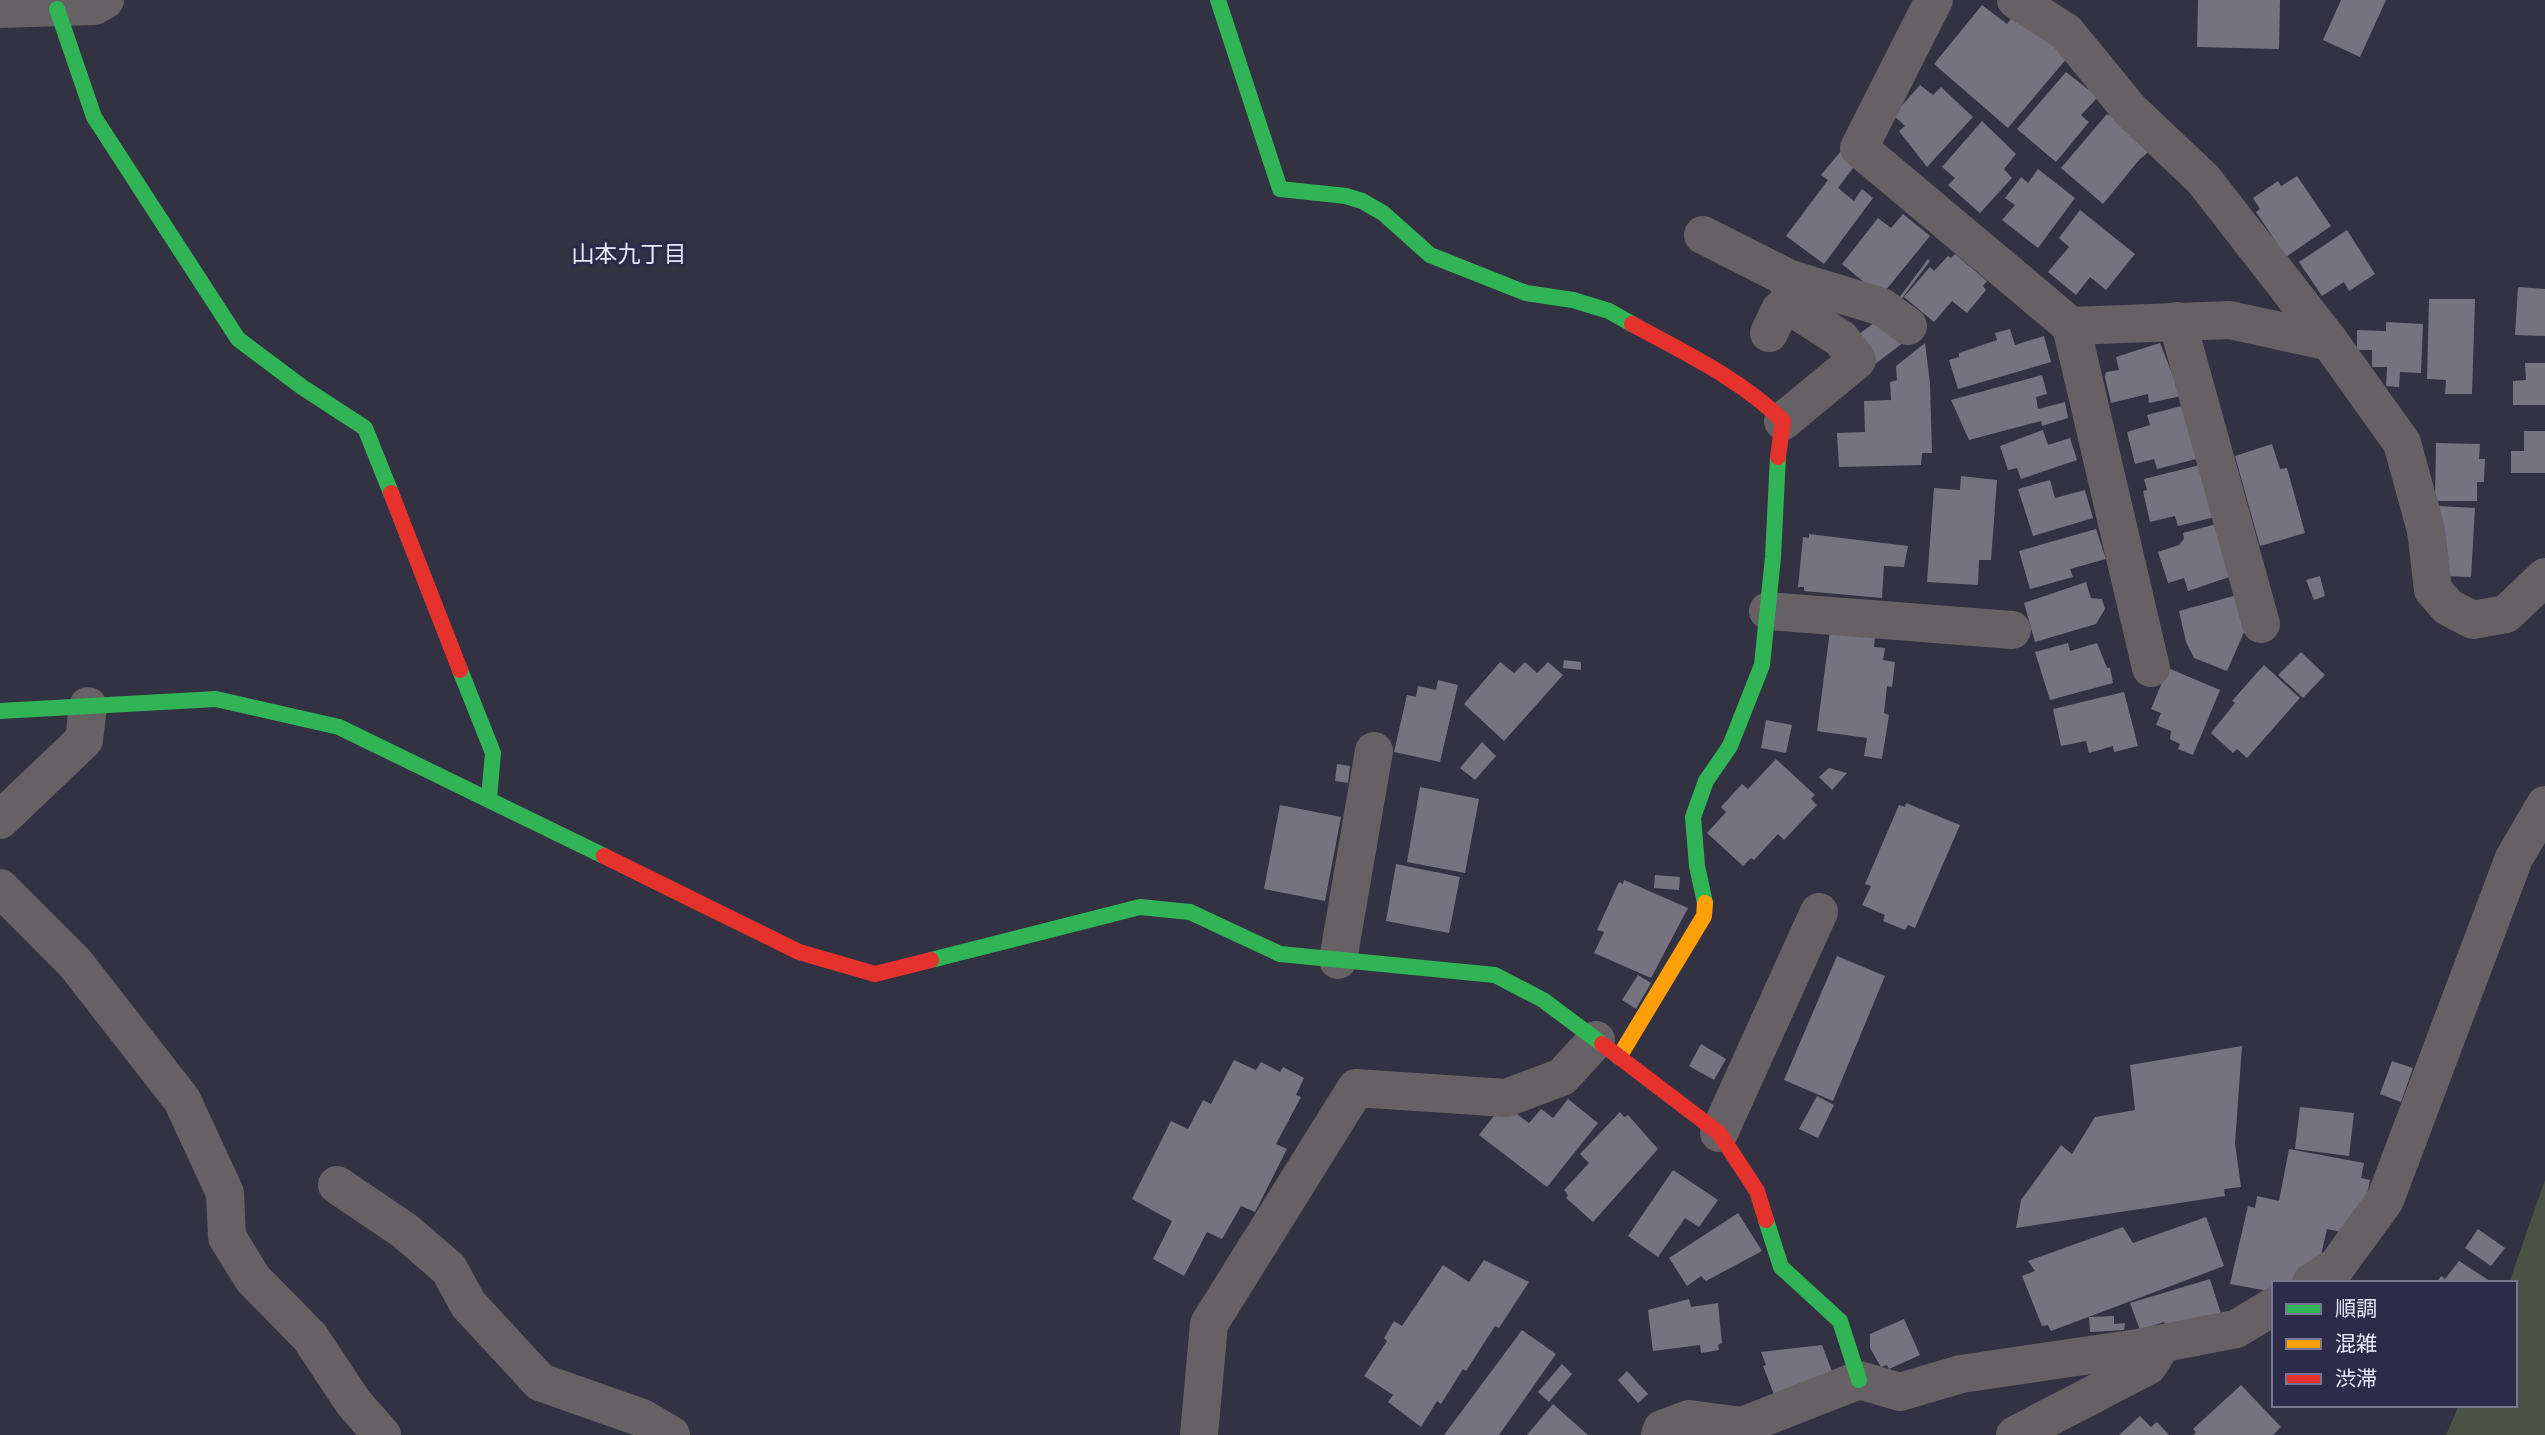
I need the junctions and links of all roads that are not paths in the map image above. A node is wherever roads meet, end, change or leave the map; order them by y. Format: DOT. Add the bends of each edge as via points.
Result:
graph roads {
  1 [pos="105,0"];
  2 [pos="1218,0"];
  3 [pos="1934,0"];
  4 [pos="2016,0"];
  5 [pos="0,9"];
  6 [pos="57,9"];
  7 [pos="1703,235"];
  8 [pos="1783,306"];
  9 [pos="2177,321"];
  10 [pos="1908,326"];
  11 [pos="2071,326"];
  12 [pos="2330,342"];
  13 [pos="1783,421"];
  14 [pos="2545,577"];
  15 [pos="1768,611"];
  16 [pos="2261,624"];
  17 [pos="2012,630"];
  18 [pos="2151,668"];
  19 [pos="88,706"];
  20 [pos="0,710"];
  21 [pos="1374,751"];
  22 [pos="489,798"];
  23 [pos="2545,805"];
  24 [pos="0,820"];
  25 [pos="0,888"];
  26 [pos="1819,912"];
  27 [pos="1338,960"];
  28 [pos="1608,1049"];
  29 [pos="1719,1133"];
  30 [pos="337,1185"];
  31 [pos="2314,1281"];
  32 [pos="2272,1307"];
  33 [pos="2162,1343"];
  34 [pos="1859,1380"];
  35 [pos="382,1435"];
  36 [pos="671,1435"];
  37 [pos="1199,1435"];
  38 [pos="1660,1435"];
  39 [pos="2015,1435"];
  1 -- 6 [label="street" via="94,6"];
  2 -- 13 [label="street" via="1280,189 1346,195 1383,214 1430,254 1526,293 1609,311 1701,362 1768,405"];
  3 -- 11 [label="street" via="1859,148"];
  4 -- 12 [label="street" via="2066,32 2130,110 2203,179"];
  5 -- 6 [label="street"];
  6 -- 22 [label="street" via="94,117 238,339 365,428 493,753"];
  7 -- 8 [label="street"];
  8 -- 10 [label="street" via="1882,307"];
  8 -- 13 [label="street" via="1841,339 1857,360"];
  9 -- 11 [label="street"];
  9 -- 12 [label="street" via="2230,320"];
  9 -- 16 [label="street"];
  11 -- 18 [label="street"];
  12 -- 14 [label="street" via="2402,443 2426,530 2433,590 2448,607 2473,620 2506,614"];
  13 -- 15 [label="street"];
  15 -- 17 [label="street"];
  15 -- 28 [label="street" via="1762,665 1749,704 1730,746 1706,781 1693,817 1704,916"];
  19 -- 20 [label="street"];
  19 -- 22 [label="street" via="216,699 339,727"];
  19 -- 24 [label="street" via="84,740"];
  21 -- 27 [label="street"];
  22 -- 27 [label="street" via="799,951 875,974 1140,908 1190,912 1280,954"];
  23 -- 31 [label="street" via="2514,859 2385,1200 2337,1266"];
  25 -- 35 [label="street" via="75,963 182,1100 225,1193 227,1237 253,1279 310,1337 353,1402"];
  26 -- 29 [label="street"];
  27 -- 28 [label="street" via="1495,975 1543,1000"];
  28 -- 29 [label="street"];
  28 -- 37 [label="street" via="1562,1077 1506,1098 1356,1088 1209,1324"];
  29 -- 34 [label="street" via="1757,1191 1781,1267 1840,1321"];
  30 -- 36 [label="street" via="405,1231 449,1269 468,1304 540,1382 650,1422"];
  32 -- 33 [label="street" via="2236,1329"];
  33 -- 34 [label="street" via="1961,1374 1900,1392"];
  33 -- 39 [label="street" via="2148,1366"];
  34 -- 38 [label="street" via="1742,1426 1689,1419 1671,1423"];
}
